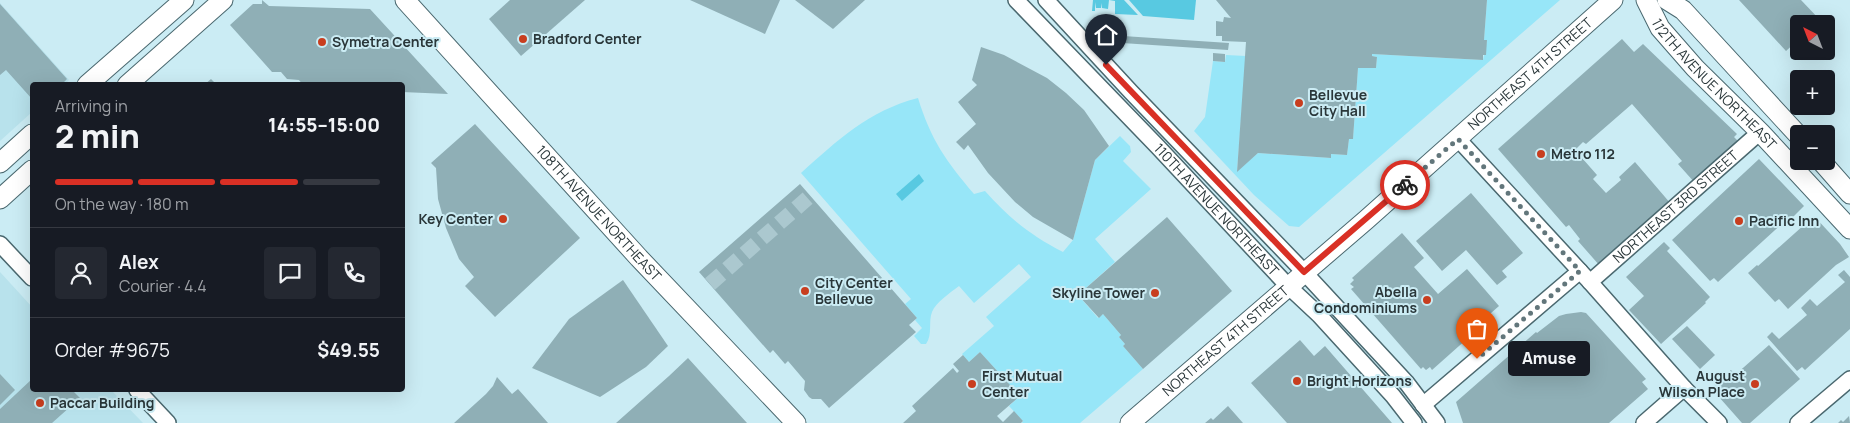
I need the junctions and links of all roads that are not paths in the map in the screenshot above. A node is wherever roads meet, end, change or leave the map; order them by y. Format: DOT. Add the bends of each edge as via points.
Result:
graph roads {
  1 [pos="184,0"];
  2 [pos="223,0"];
  3 [pos="405,0"];
  4 [pos="1016,0"];
  5 [pos="1046,0"];
  6 [pos="1613,0"];
  7 [pos="1646,0"];
  8 [pos="1667,0"];
  9 [pos="90,82"];
  10 [pos="130,82"];
  11 [pos="1130,118"];
  12 [pos="1790,126"];
  13 [pos="1760,132"];
  14 [pos="1173,135"];
  15 [pos="30,136"];
  16 [pos="1458,139"];
  17 [pos="1790,153"];
  18 [pos="0,163"];
  19 [pos="1805,170"];
  20 [pos="1829,170"];
  21 [pos="30,172"];
  22 [pos="1850,194"];
  23 [pos="0,199"];
  24 [pos="1850,229"];
  25 [pos="0,244"];
  26 [pos="1304,272"];
  27 [pos="30,276"];
  28 [pos="1585,277"];
  29 [pos="1288,286"];
  30 [pos="1850,380"];
  31 [pos="1684,388"];
  32 [pos="139,392"];
  33 [pos="1423,405"];
  34 [pos="168,423"];
  35 [pos="796,423"];
  36 [pos="1130,423"];
  37 [pos="1414,423"];
  38 [pos="1437,423"];
  39 [pos="1644,423"];
  40 [pos="1719,423"];
  41 [pos="1798,423"];
  1 -- 9 [label="main road"];
  2 -- 10 [label="main road"];
  3 -- 35 [label="main road, 108TH AVENUE NORTHEAST" via="639,258"];
  4 -- 11 [label="street, 110TH AVENUE NORTHEAST"];
  5 -- 14 [label="street, 110TH AVENUE NORTHEAST"];
  6 -- 16 [label="main road, NORTHEAST 4TH STREET"];
  7 -- 13 [label="main road, 112TH AVENUE NORTHEAST" via="1660,28"];
  8 -- 12 [label="main road, 112TH AVENUE NORTHEAST" via="1683,10"];
  11 -- 14 [label="street" via="1144,118 1162,135"];
  11 -- 29 [label="street, 110TH AVENUE NORTHEAST"];
  13 -- 17 [label="main road, 112TH AVENUE NORTHEAST"];
  13 -- 28 [label="street, NORTHEAST 3RD STREET"];
  14 -- 26 [label="street, 110TH AVENUE NORTHEAST"];
  15 -- 18 [label="main road"];
  16 -- 26 [label="main road, NORTHEAST 4TH STREET"];
  16 -- 28 [label="street"];
  19 -- 24 [label="main road, 112TH AVENUE NORTHEAST"];
  20 -- 22 [label="main road"];
  21 -- 23 [label="main road"];
  25 -- 27 [label="street"];
  26 -- 29 [label="main road, NORTHEAST 4TH STREET"];
  26 -- 33 [label="street, 110TH AVENUE NORTHEAST" via="1406,382"];
  28 -- 31 [label="street"];
  28 -- 33 [label="street, NORTHEAST 3RD STREET"];
  29 -- 36 [label="main road, NORTHEAST 4TH STREET"];
  29 -- 37 [label="street, 110TH AVENUE NORTHEAST" via="1326,322"];
  30 -- 41 [label="street"];
  31 -- 39 [label="street"];
  31 -- 40 [label="street"];
  32 -- 34 [label="street"];
  33 -- 38 [label="street, 110TH AVENUE NORTHEAST"];
}
